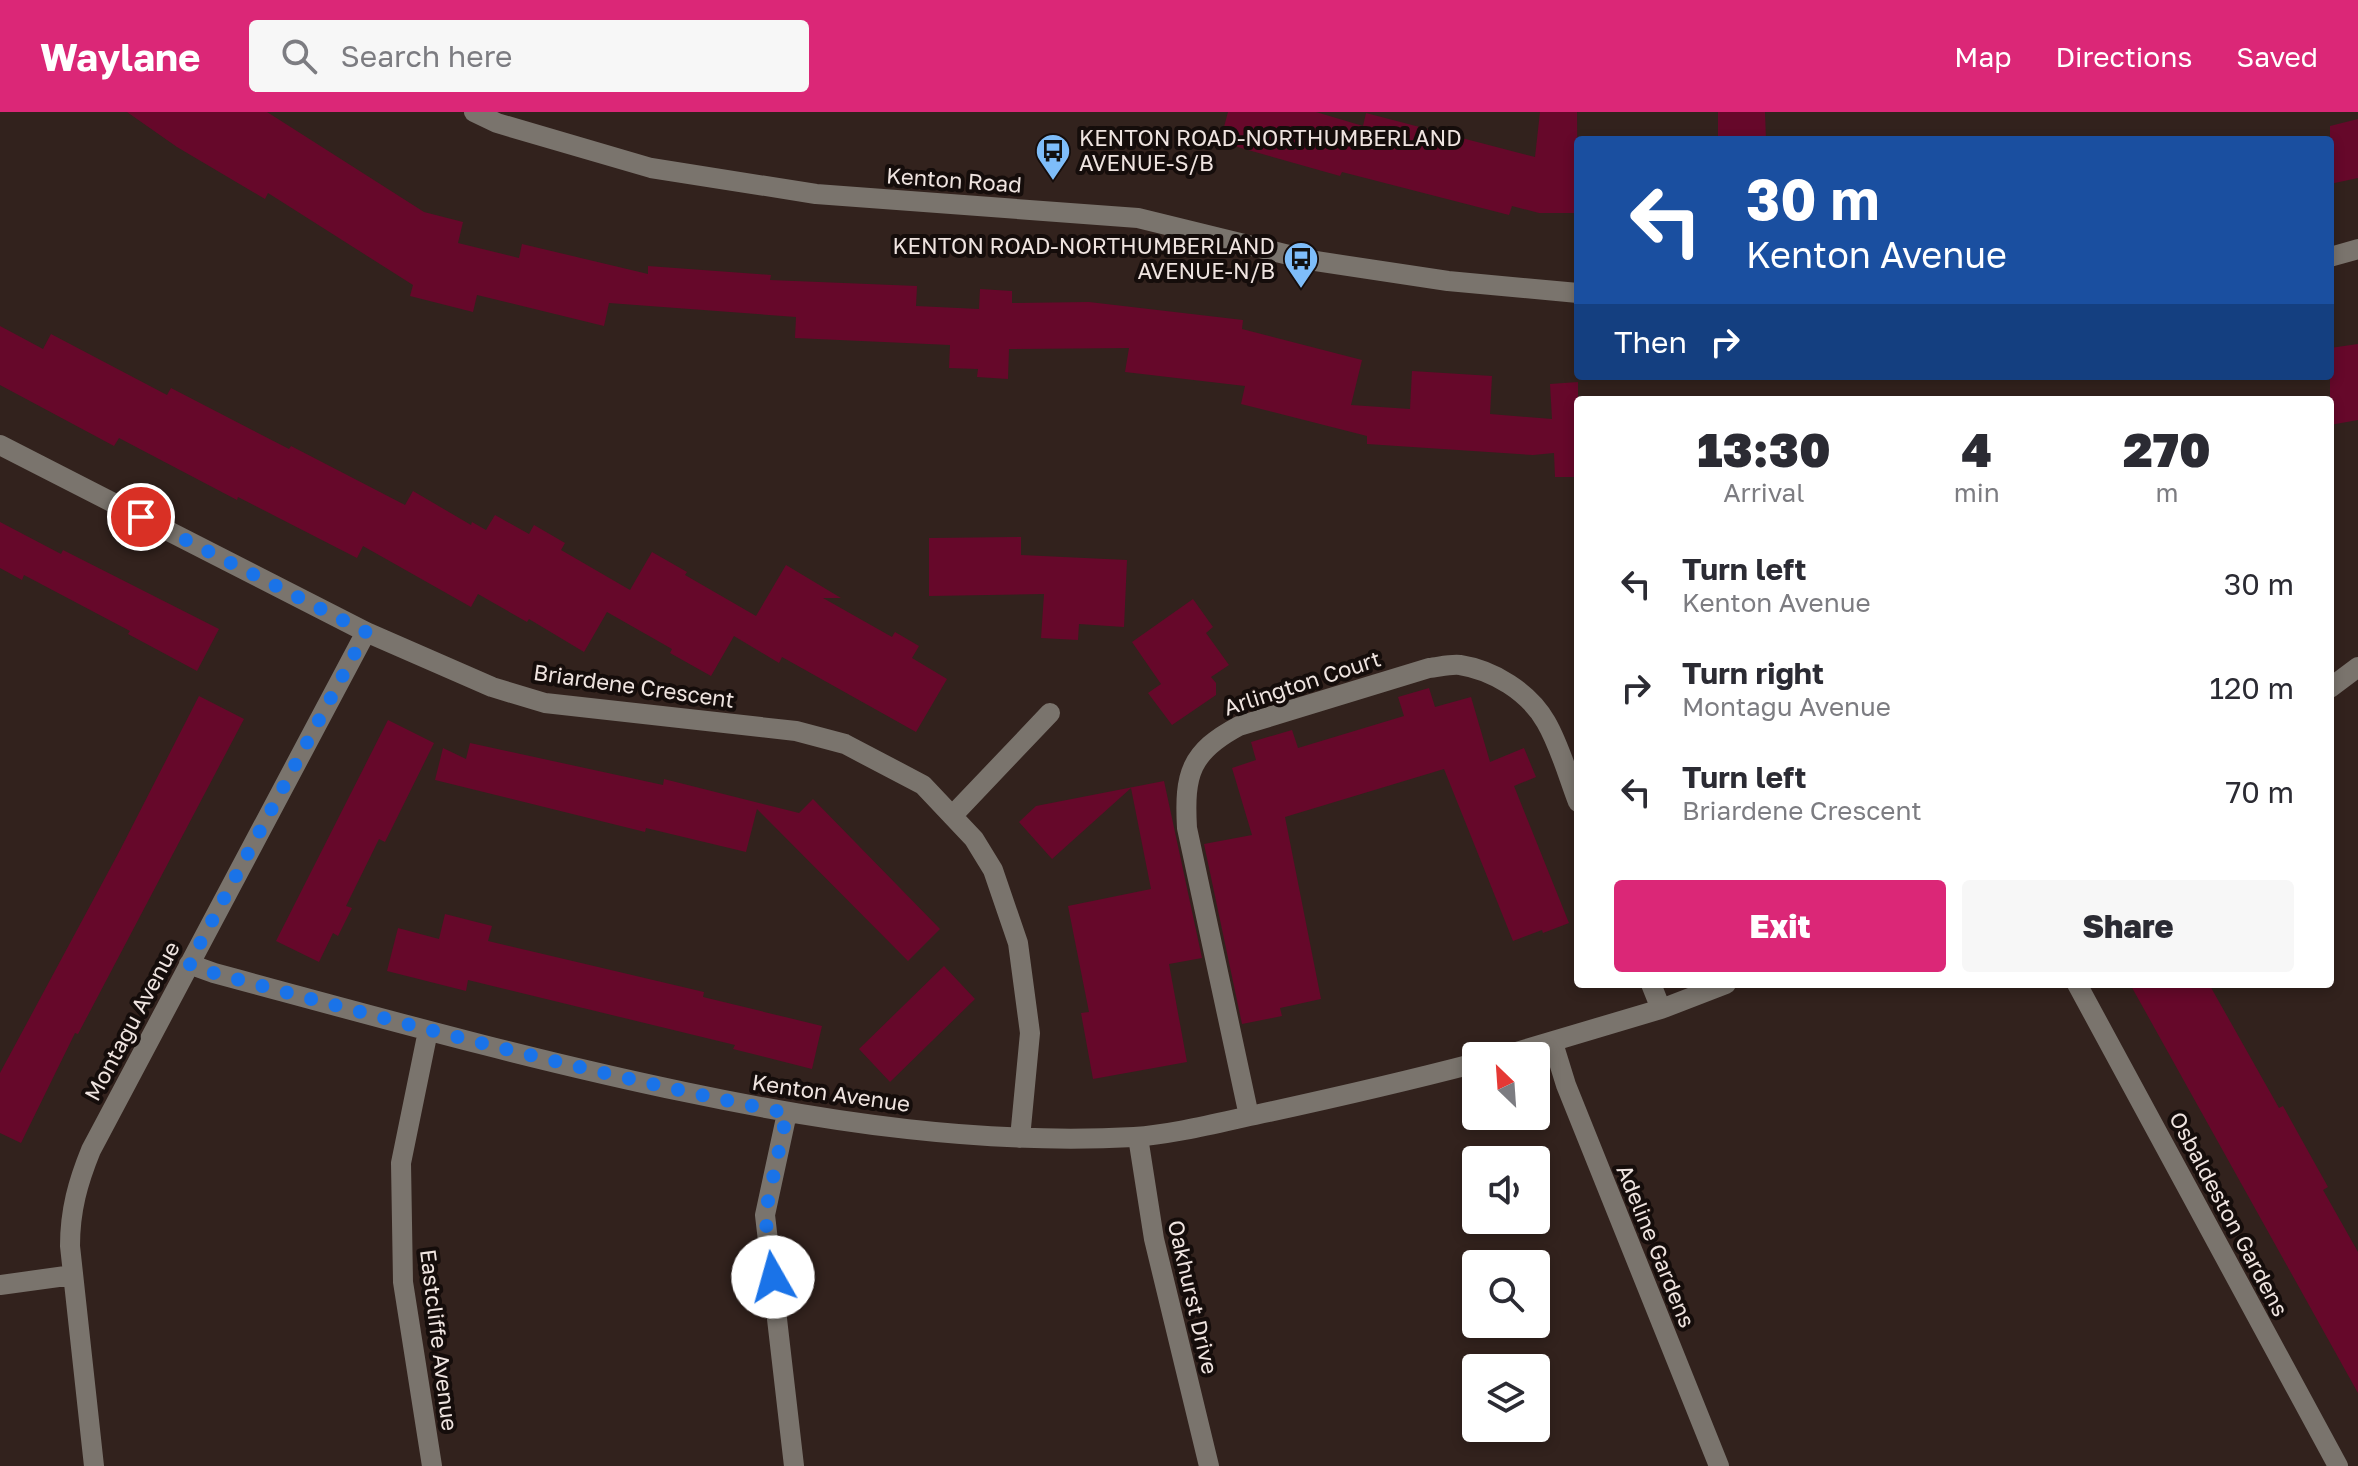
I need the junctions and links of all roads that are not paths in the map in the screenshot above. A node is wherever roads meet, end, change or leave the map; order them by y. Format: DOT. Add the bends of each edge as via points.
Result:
graph roads {
  1 [pos="474,112"];
  2 [pos="2358,249"];
  3 [pos="2334,256"];
  4 [pos="2358,262"];
  5 [pos="2334,264"];
  6 [pos="1574,293"];
  7 [pos="0,445"];
  8 [pos="366,632"];
  9 [pos="2358,667"];
  10 [pos="2334,685"];
  11 [pos="1050,713"];
  12 [pos="1574,792"];
  13 [pos="953,815"];
  14 [pos="189,964"];
  15 [pos="1653,988"];
  16 [pos="1716,988"];
  17 [pos="2079,988"];
  18 [pos="1661,1009"];
  19 [pos="428,1031"];
  20 [pos="1553,1043"];
  21 [pos="1550,1044"];
  22 [pos="1462,1067"];
  23 [pos="787,1113"];
  24 [pos="1249,1116"];
  25 [pos="1138,1137"];
  26 [pos="1020,1138"];
  27 [pos="73,1275"];
  28 [pos="0,1285"];
  29 [pos="94,1466"];
  30 [pos="432,1466"];
  31 [pos="794,1466"];
  32 [pos="1209,1466"];
  33 [pos="1719,1466"];
  34 [pos="2338,1466"];
  1 -- 6 [label="street, Kenton Road" via="651,168 816,194 1138,218 1309,260"];
  2 -- 3 [label="street"];
  4 -- 5 [label="street"];
  7 -- 8 [label="street, Briardene Crescent"];
  8 -- 13 [label="street, Briardene Crescent" via="451,671 545,703 796,731 845,744 923,785"];
  8 -- 14 [label="street, Montagu Avenue"];
  9 -- 10 [label="street"];
  11 -- 13 [label="street"];
  12 -- 24 [label="street, Arlington Court" via="1545,721 1524,696 1499,678 1456,664 1239,726 1214,739 1190,770 1187,828"];
  13 -- 26 [label="street, Briardene Crescent" via="993,870 1018,943 1030,1033"];
  14 -- 19 [label="street, Kenton Avenue"];
  14 -- 27 [label="street, Montagu Avenue" via="76,1187 70,1217"];
  15 -- 18 [label="street"];
  16 -- 18 [label="street"];
  17 -- 34 [label="street, Osbaldeston Gardens"];
  18 -- 20 [label="street"];
  19 -- 23 [label="street, Kenton Avenue" via="611,1077"];
  19 -- 30 [label="street, Eastcliffe Avenue" via="401,1163 403,1282"];
  20 -- 21 [label="street"];
  20 -- 33 [label="street, Adeline Gardens"];
  22 -- 24 [label="street, Kenton Avenue"];
  23 -- 26 [label="street, Kenton Avenue"];
  23 -- 31 [label="street" via="765,1215"];
  24 -- 25 [label="street, Kenton Avenue"];
  25 -- 26 [label="street, Kenton Avenue"];
  25 -- 32 [label="street, Oakhurst Drive" via="1154,1239"];
  27 -- 28 [label="street"];
  27 -- 29 [label="street, Montagu Avenue"];
}
